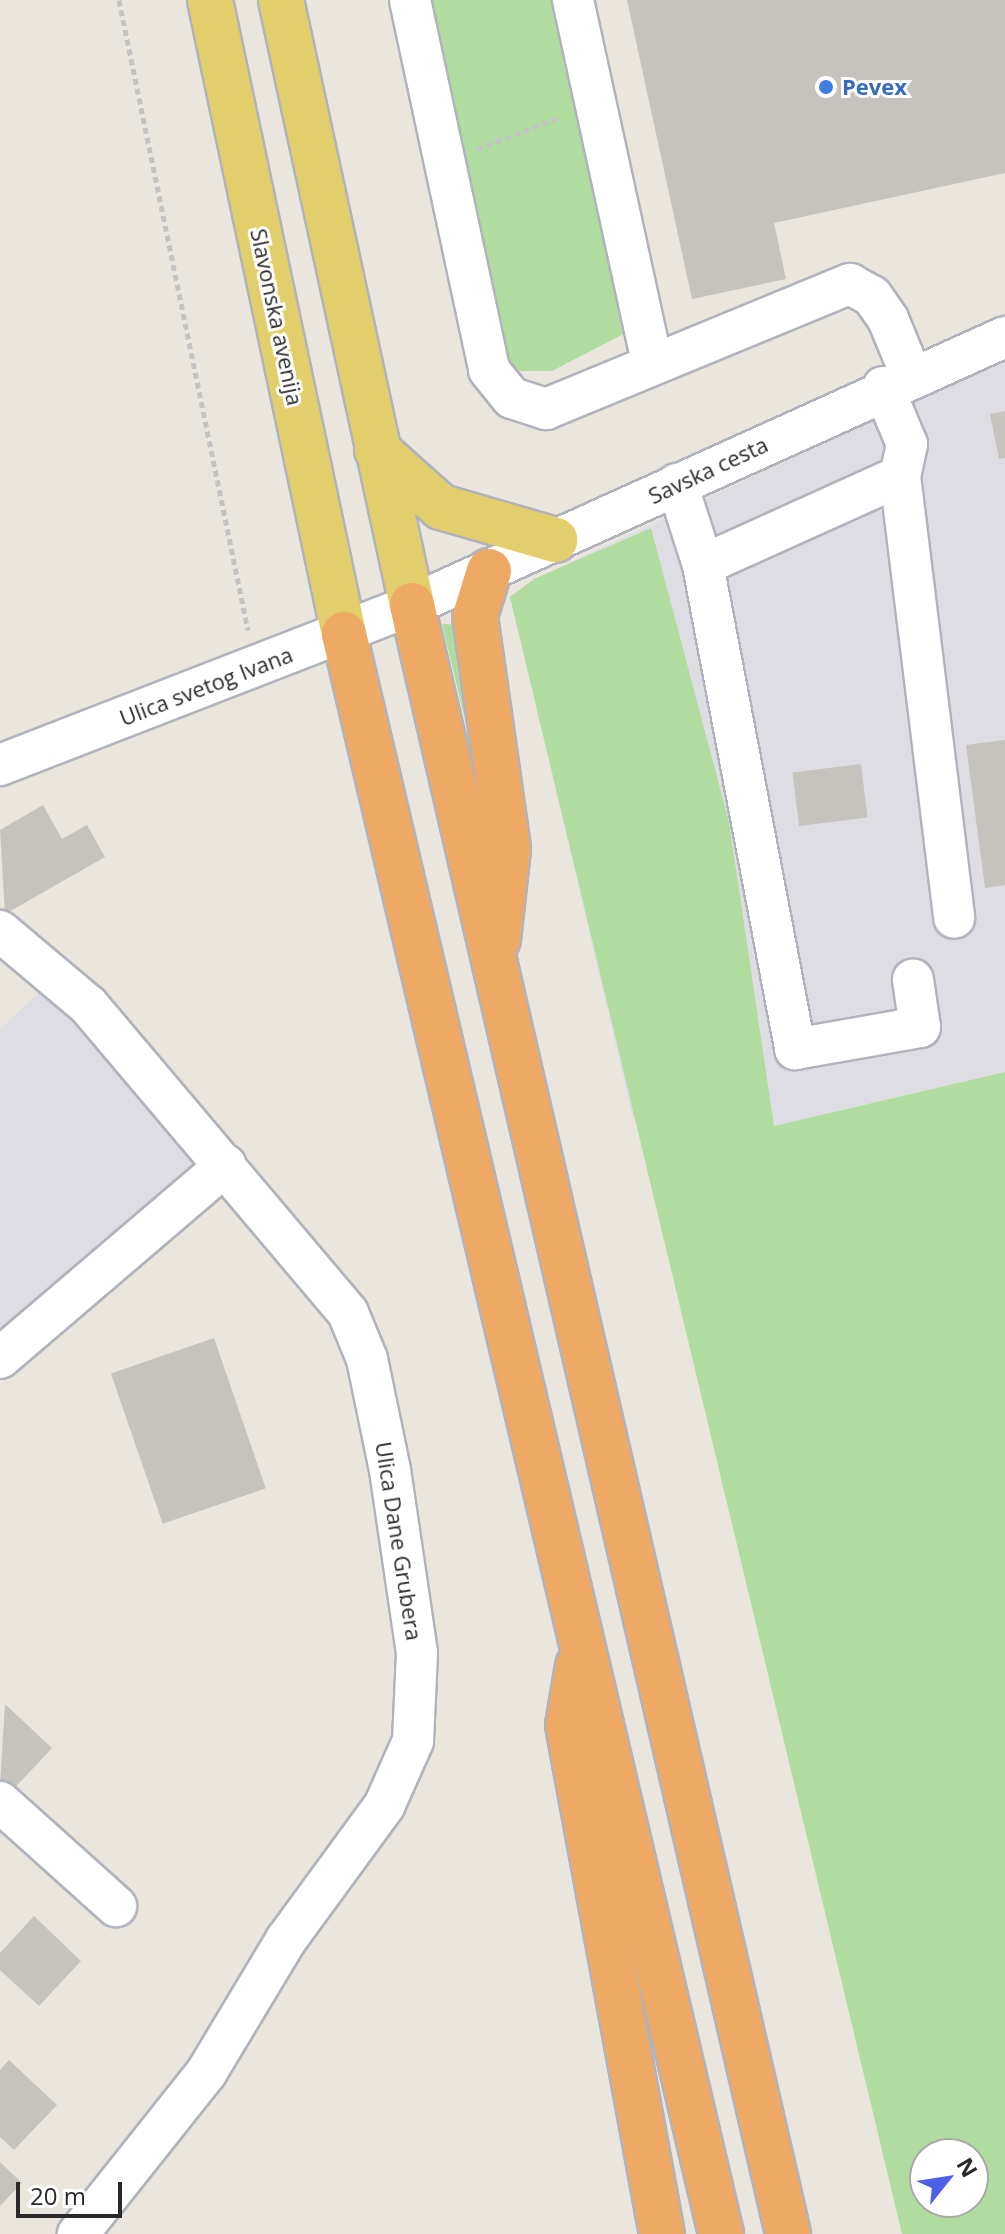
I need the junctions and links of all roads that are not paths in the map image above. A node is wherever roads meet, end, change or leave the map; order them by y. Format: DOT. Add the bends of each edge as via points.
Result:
graph roads {
  1 [pos="210,0"];
  2 [pos="281,0"];
  3 [pos="410,0"];
  4 [pos="573,0"];
  5 [pos="1005,337"];
  6 [pos="652,362"];
  7 [pos="897,381"];
  8 [pos="377,450"];
  9 [pos="900,476"];
  10 [pos="677,484"];
  11 [pos="555,540"];
  12 [pos="703,565"];
  13 [pos="489,571"];
  14 [pos="412,605"];
  15 [pos="344,634"];
  16 [pos="0,765"];
  17 [pos="954,918"];
  18 [pos="0,931"];
  19 [pos="494,965"];
  20 [pos="913,980"];
  21 [pos="226,1165"];
  22 [pos="0,1358"];
  23 [pos="582,1644"];
  24 [pos="0,1802"];
  25 [pos="116,1906"];
  26 [pos="78,2234"];
  27 [pos="662,2234"];
  28 [pos="721,2234"];
  29 [pos="788,2234"];
  1 -- 15 [label="main road, Slavonska avenija"];
  2 -- 8 [label="main road"];
  3 -- 6 [label="street" via="449,161 489,370 500,389 546,409"];
  4 -- 6 [label="street"];
  5 -- 7 [label="street, Savska cesta"];
  6 -- 7 [label="street" via="850,284 872,296 888,319"];
  7 -- 9 [label="street" via="907,444"];
  7 -- 10 [label="street, Savska cesta"];
  8 -- 11 [label="main road" via="441,507"];
  8 -- 14 [label="main road"];
  9 -- 12 [label="street"];
  9 -- 17 [label="street"];
  10 -- 11 [label="street, Savska cesta"];
  10 -- 12 [label="street"];
  11 -- 13 [label="street, Savska cesta"];
  12 -- 20 [label="street" via="795,1049 920,1027"];
  13 -- 14 [label="street, Savska cesta"];
  13 -- 19 [label="highway" via="475,637 508,849"];
  14 -- 15 [label="street, Ulica svetog Ivana"];
  14 -- 19 [label="highway"];
  15 -- 16 [label="street, Ulica svetog Ivana"];
  15 -- 23 [label="highway"];
  18 -- 21 [label="street, Ulica Dane Grubera" via="88,1005"];
  19 -- 29 [label="highway"];
  21 -- 22 [label="street"];
  21 -- 26 [label="street, Ulica Dane Grubera" via="348,1313 367,1359 409,1576 417,1653 413,1741 376,1819 286,1940 206,2073"];
  23 -- 27 [label="highway" via="568,1725"];
  23 -- 28 [label="highway"];
  24 -- 25 [label="street"];
}
